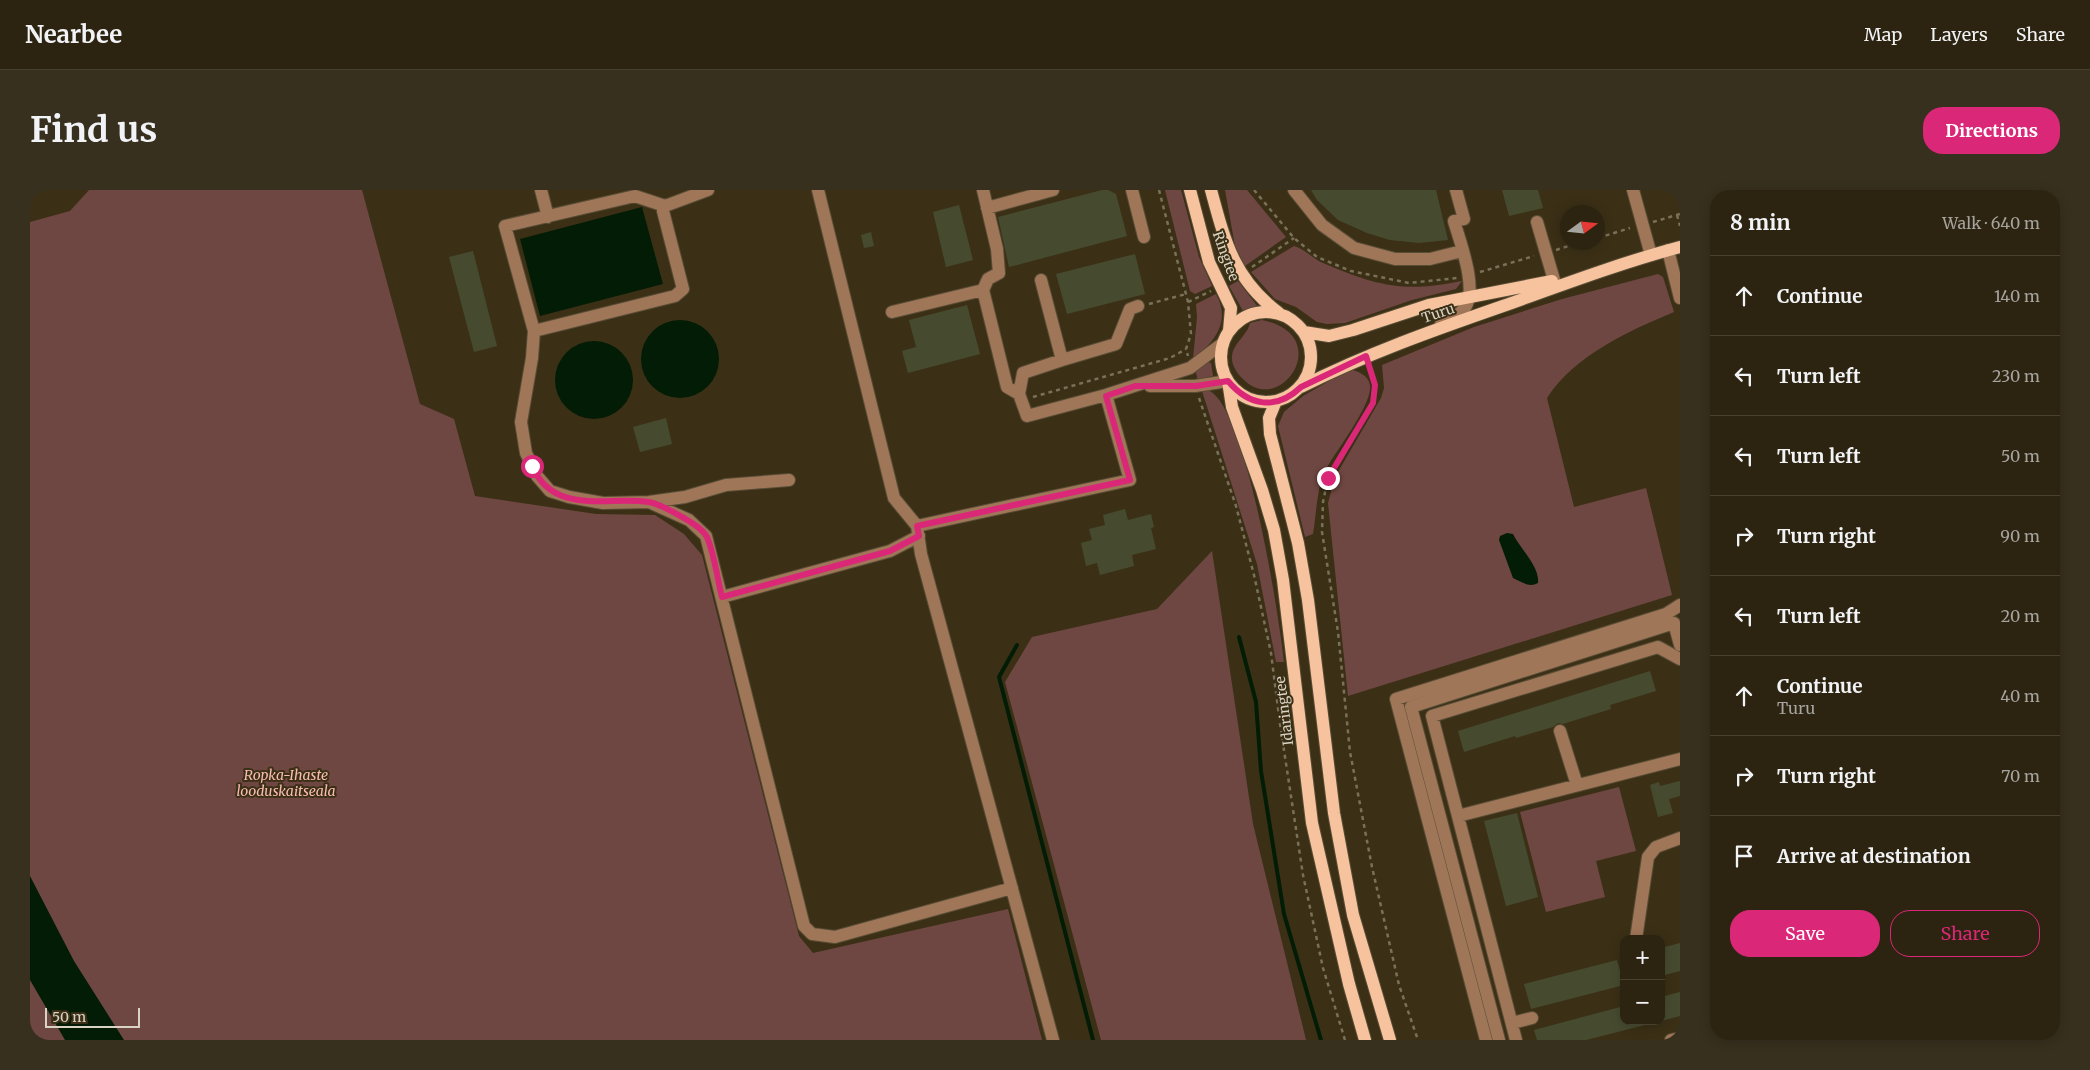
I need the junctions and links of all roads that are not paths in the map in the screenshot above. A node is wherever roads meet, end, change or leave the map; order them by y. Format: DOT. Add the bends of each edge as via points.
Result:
graph roads {
  1 [pos="541,190"];
  2 [pos="708,190"];
  3 [pos="818,190"];
  4 [pos="983,190"];
  5 [pos="1053,190"];
  6 [pos="1132,190"];
  7 [pos="1190,190"];
  8 [pos="1211,190"];
  9 [pos="1294,190"];
  10 [pos="1456,190"];
  11 [pos="1633,190"];
  12 [pos="665,206"];
  13 [pos="987,208"];
  14 [pos="548,217"];
  15 [pos="1538,222"];
  16 [pos="1144,237"];
  17 [pos="1674,248"];
  18 [pos="1462,251"];
  19 [pos="1651,255"];
  20 [pos="1588,274"];
  21 [pos="1041,280"];
  22 [pos="1554,280"];
  23 [pos="983,290"];
  24 [pos="1470,297"];
  25 [pos="1680,298"];
  26 [pos="1138,306"];
  27 [pos="892,312"];
  28 [pos="1282,315"];
  29 [pos="534,331"];
  30 [pos="1304,332"];
  31 [pos="1423,334"];
  32 [pos="1226,337"];
  33 [pos="1062,360"];
  34 [pos="1228,381"];
  35 [pos="1135,386"];
  36 [pos="1301,387"];
  37 [pos="1106,396"];
  38 [pos="1021,397"];
  39 [pos="1276,402"];
  40 [pos="789,480"];
  41 [pos="649,502"];
  42 [pos="918,531"];
  43 [pos="722,597"];
  44 [pos="1680,605"];
  45 [pos="1680,645"];
  46 [pos="1680,657"];
  47 [pos="1560,731"];
  48 [pos="1680,759"];
  49 [pos="1577,785"];
  50 [pos="1458,816"];
  51 [pos="1680,838"];
  52 [pos="1012,888"];
  53 [pos="1637,935"];
  54 [pos="1532,1018"];
  55 [pos="1512,1023"];
  56 [pos="1680,1038"];
  57 [pos="1053,1040"];
  58 [pos="1365,1040"];
  59 [pos="1390,1040"];
  60 [pos="1486,1040"];
  61 [pos="1500,1040"];
  62 [pos="1516,1040"];
  63 [pos="1671,1040"];
  1 -- 14 [label="street"];
  2 -- 12 [label="street"];
  3 -- 42 [label="street" via="894,498"];
  4 -- 13 [label="street"];
  5 -- 13 [label="street"];
  6 -- 16 [label="street"];
  7 -- 32 [label="main road, Ringtee" via="1209,262 1231,308"];
  8 -- 28 [label="main road, Ringtee" via="1227,248 1241,275 1260,298"];
  9 -- 18 [label="street" via="1322,225 1354,248 1395,259 1430,259"];
  10 -- 18 [label="street" via="1464,219 1454,221"];
  11 -- 19 [label="street"];
  12 -- 14 [label="street" via="635,196"];
  12 -- 29 [label="street" via="663,211 682,289 675,296"];
  13 -- 23 [label="street" via="999,273 988,279"];
  14 -- 29 [label="street" via="505,226"];
  15 -- 22 [label="street"];
  17 -- 19 [label="main road, Turu"];
  17 -- 25 [label="street"];
  18 -- 24 [label="street" via="1469,275"];
  19 -- 20 [label="main road, Turu"];
  20 -- 22 [label="main road, Turu"];
  20 -- 31 [label="main road, Turu"];
  21 -- 33 [label="street"];
  22 -- 24 [label="main road, Turu"];
  23 -- 27 [label="street"];
  23 -- 38 [label="street" via="1007,387"];
  24 -- 30 [label="main road, Turu" via="1429,305 1329,336"];
  24 -- 31 [label="street" via="1465,308 1454,317"];
  26 -- 33 [label="street" via="1130,309 1116,344"];
  28 -- 30 [label="main road"];
  28 -- 32 [label="main road" via="1252,314 1239,321"];
  29 -- 41 [label="street" via="521,422 526,453 536,476 550,491 569,498 603,503"];
  30 -- 36 [label="main road" via="1311,360"];
  31 -- 36 [label="main road, Turu" via="1366,356"];
  32 -- 34 [label="main road" via="1221,356 1222,369"];
  32 -- 35 [label="street" via="1190,368"];
  33 -- 38 [label="street" via="1023,373"];
  34 -- 35 [label="street" via="1196,386"];
  34 -- 39 [label="main road" via="1248,399"];
  34 -- 58 [label="main road, Idaringtee" via="1232,407 1274,530 1312,822 1346,975"];
  35 -- 37 [label="street"];
  36 -- 39 [label="main road"];
  37 -- 38 [label="street" via="1027,416"];
  37 -- 42 [label="street" via="1130,480"];
  39 -- 59 [label="main road" via="1269,418 1270,434 1298,543 1334,813 1354,915"];
  40 -- 41 [label="street" via="726,485 685,497"];
  41 -- 43 [label="street" via="701,529 712,555"];
  42 -- 43 [label="street" via="890,551"];
  42 -- 52 [label="street" via="921,554"];
  43 -- 52 [label="street" via="804,926 812,934 835,937"];
  44 -- 60 [label="street" via="1666,614 1396,699"];
  45 -- 61 [label="street" via="1674,623 1411,707"];
  46 -- 50 [label="street" via="1658,647 1432,716"];
  47 -- 49 [label="street"];
  48 -- 49 [label="street" via="1612,782"];
  49 -- 50 [label="street" via="1519,796"];
  50 -- 55 [label="street"];
  51 -- 53 [label="street" via="1656,847 1648,857"];
  52 -- 57 [label="street"];
  54 -- 55 [label="street"];
  55 -- 62 [label="street"];
  56 -- 63 [label="street"];
}
